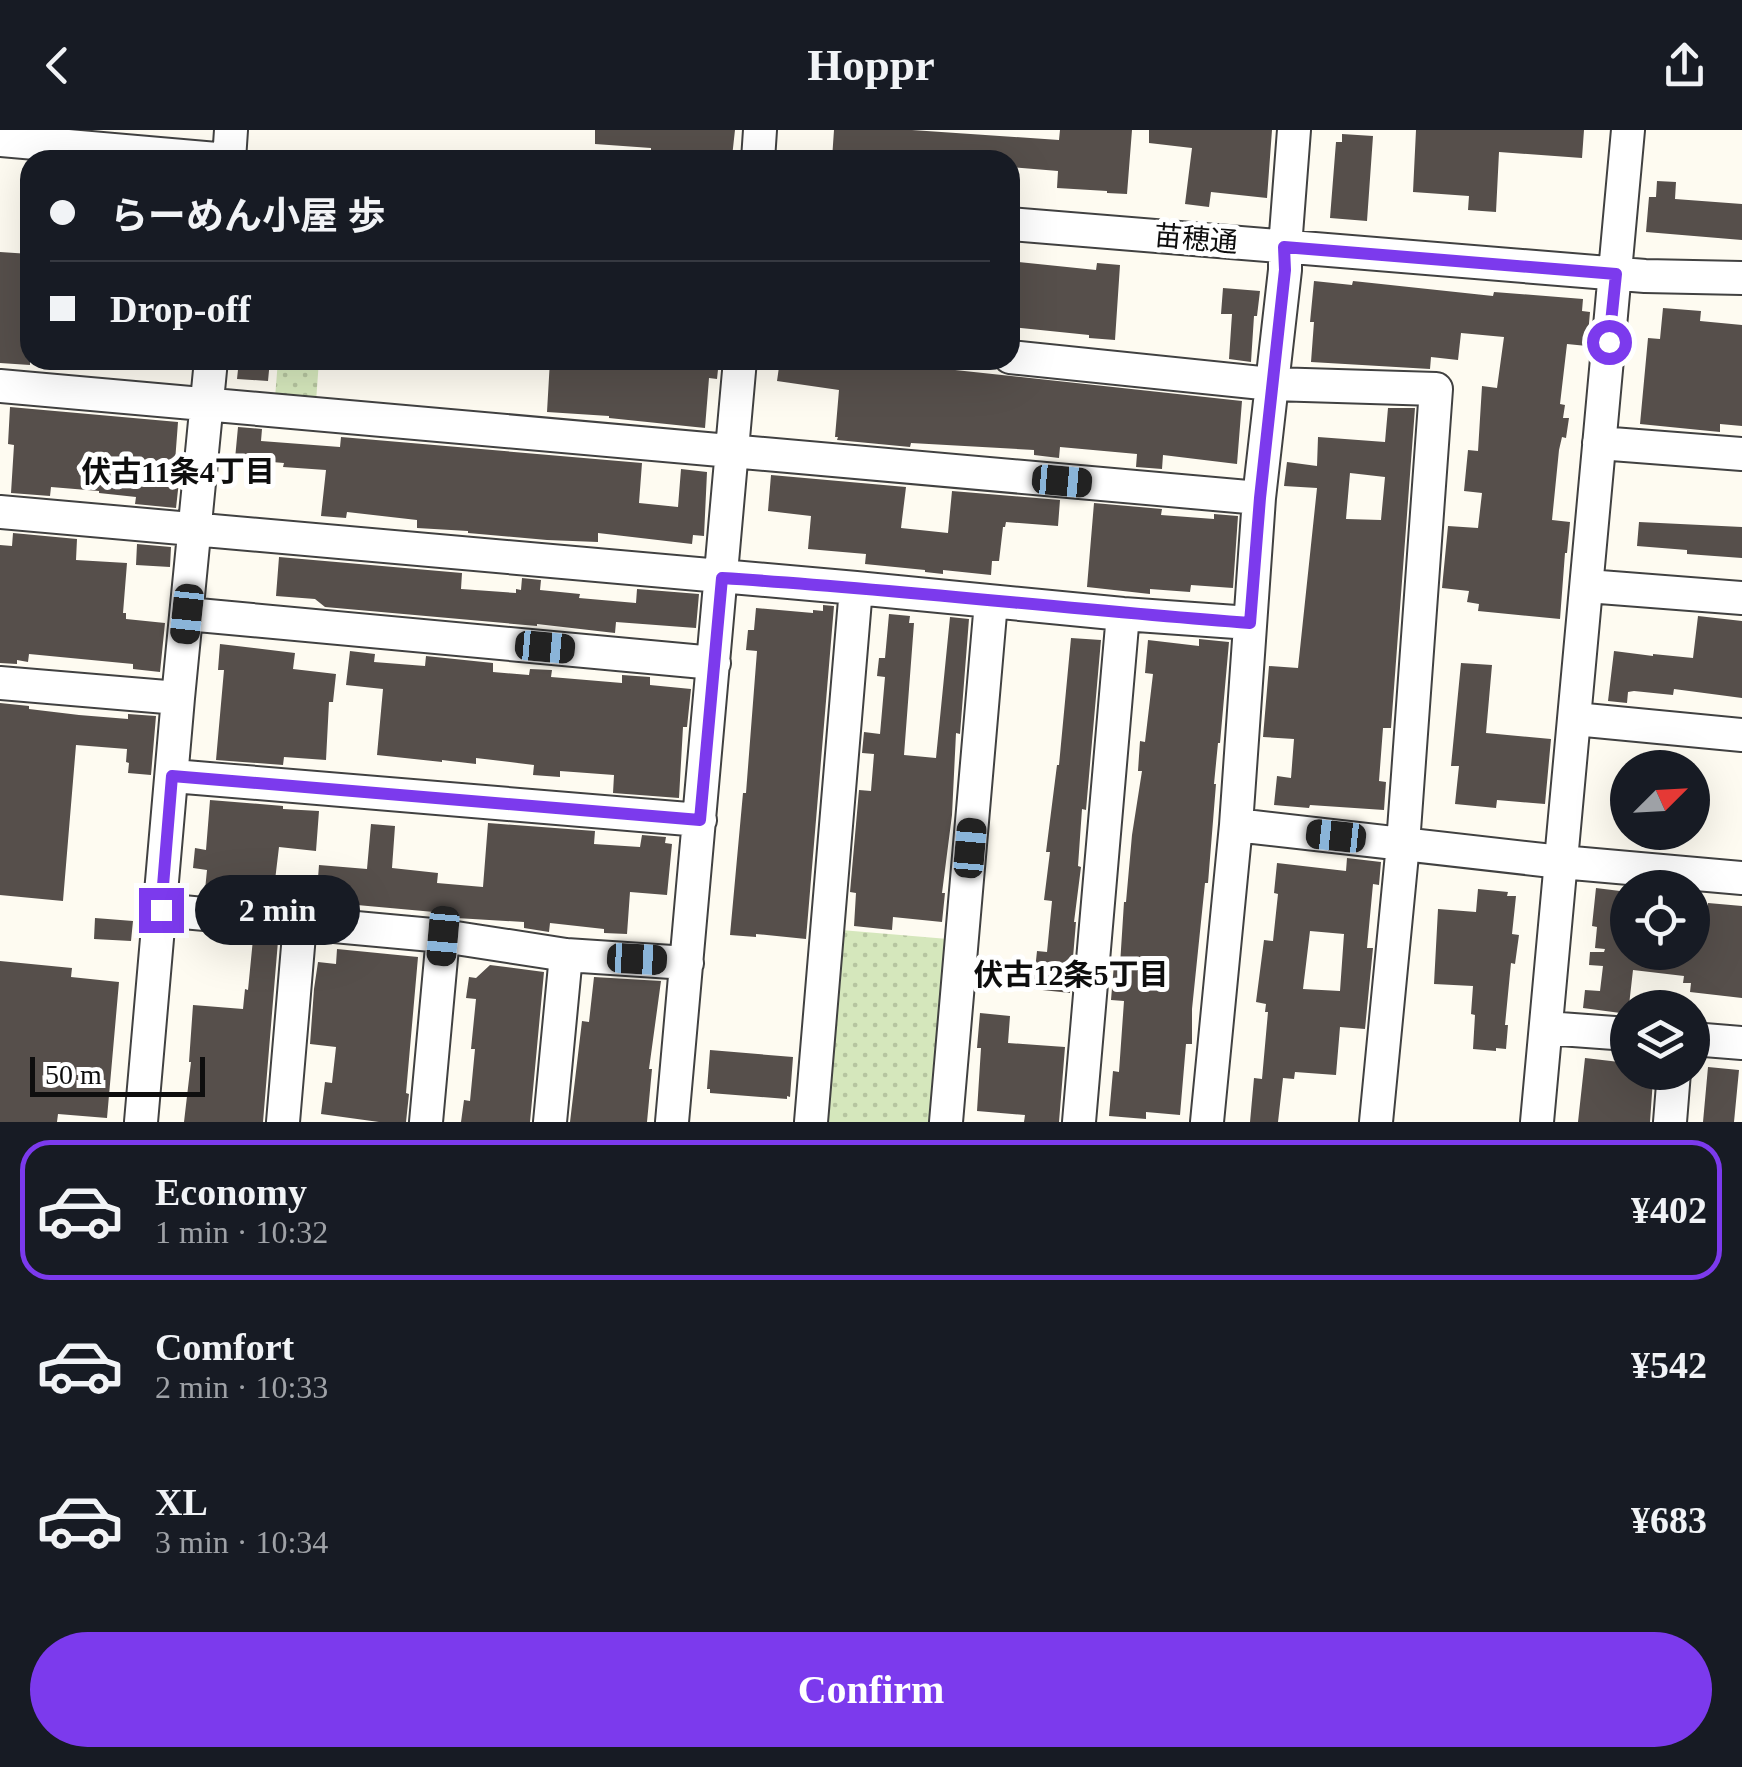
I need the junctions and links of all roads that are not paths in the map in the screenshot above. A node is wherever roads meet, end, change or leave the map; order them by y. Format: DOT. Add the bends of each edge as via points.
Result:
graph roads {
  1 [pos="1294,130"];
  2 [pos="1628,130"];
  3 [pos="0,140"];
  4 [pos="114,150"];
  5 [pos="1020,225"];
  6 [pos="1284,247"];
  7 [pos="1616,274"];
  8 [pos="1742,278"];
  9 [pos="1020,358"];
  10 [pos="210,370"];
  11 [pos="739,370"];
  12 [pos="1272,384"];
  13 [pos="0,386"];
  14 [pos="207,403"];
  15 [pos="1599,442"];
  16 [pos="732,451"];
  17 [pos="1742,454"];
  18 [pos="1260,498"];
  19 [pos="0,512"];
  20 [pos="196,531"];
  21 [pos="722,578"];
  22 [pos="1587,586"];
  23 [pos="856,588"];
  24 [pos="1742,598"];
  25 [pos="991,602"];
  26 [pos="187,614"];
  27 [pos="1124,614"];
  28 [pos="1250,623"];
  29 [pos="714,662"];
  30 [pos="0,683"];
  31 [pos="178,698"];
  32 [pos="1575,719"];
  33 [pos="1742,735"];
  34 [pos="172,776"];
  35 [pos="700,820"];
  36 [pos="1236,825"];
  37 [pos="1402,844"];
  38 [pos="1561,862"];
  39 [pos="1742,878"];
  40 [pos="161,910"];
  41 [pos="300,923"];
  42 [pos="443,936"];
  43 [pos="566,955"];
  44 [pos="687,963"];
  45 [pos="1546,1028"];
  46 [pos="1610,1033"];
  47 [pos="1710,1040"];
  48 [pos="1742,1043"];
  49 [pos="1673,1090"];
  50 [pos="142,1122"];
  51 [pos="283,1122"];
  52 [pos="426,1122"];
  53 [pos="550,1122"];
  54 [pos="672,1122"];
  55 [pos="811,1122"];
  56 [pos="946,1122"];
  57 [pos="1079,1122"];
  58 [pos="1208,1122"];
  59 [pos="1376,1122"];
  60 [pos="1537,1122"];
  61 [pos="1670,1122"];
  1 -- 6 [label="street"];
  2 -- 7 [label="street"];
  3 -- 4 [label="street"];
  5 -- 6 [label="street, 苗穂通"];
  6 -- 7 [label="street, 苗穂通"];
  6 -- 12 [label="street"];
  7 -- 8 [label="street, 苗穂通"];
  7 -- 15 [label="street"];
  9 -- 12 [label="street"];
  10 -- 14 [label="street"];
  11 -- 16 [label="street"];
  12 -- 18 [label="street"];
  12 -- 37 [label="street" via="1436,389"];
  13 -- 14 [label="street"];
  14 -- 16 [label="street"];
  14 -- 20 [label="street"];
  15 -- 17 [label="street"];
  15 -- 22 [label="street"];
  16 -- 18 [label="street"];
  16 -- 21 [label="street"];
  18 -- 28 [label="street"];
  19 -- 20 [label="street"];
  20 -- 21 [label="street"];
  20 -- 26 [label="street"];
  21 -- 23 [label="street"];
  21 -- 29 [label="street"];
  22 -- 24 [label="street"];
  22 -- 32 [label="street"];
  23 -- 25 [label="street"];
  23 -- 55 [label="street"];
  25 -- 27 [label="street"];
  25 -- 56 [label="street"];
  26 -- 29 [label="street"];
  26 -- 31 [label="street"];
  27 -- 28 [label="street"];
  27 -- 57 [label="street"];
  28 -- 36 [label="street"];
  29 -- 35 [label="street"];
  30 -- 31 [label="street"];
  31 -- 34 [label="street"];
  32 -- 33 [label="street"];
  32 -- 38 [label="street"];
  34 -- 35 [label="street"];
  34 -- 40 [label="street"];
  35 -- 44 [label="street"];
  36 -- 37 [label="street"];
  36 -- 58 [label="street"];
  37 -- 38 [label="street"];
  37 -- 59 [label="street"];
  38 -- 39 [label="street"];
  38 -- 45 [label="street"];
  40 -- 41 [label="street"];
  40 -- 50 [label="street"];
  41 -- 42 [label="street"];
  41 -- 51 [label="street"];
  42 -- 43 [label="street"];
  42 -- 52 [label="street"];
  43 -- 44 [label="street"];
  43 -- 53 [label="street"];
  44 -- 54 [label="street"];
  45 -- 46 [label="street"];
  45 -- 60 [label="street"];
  47 -- 48 [label="street"];
  49 -- 61 [label="street"];
}
